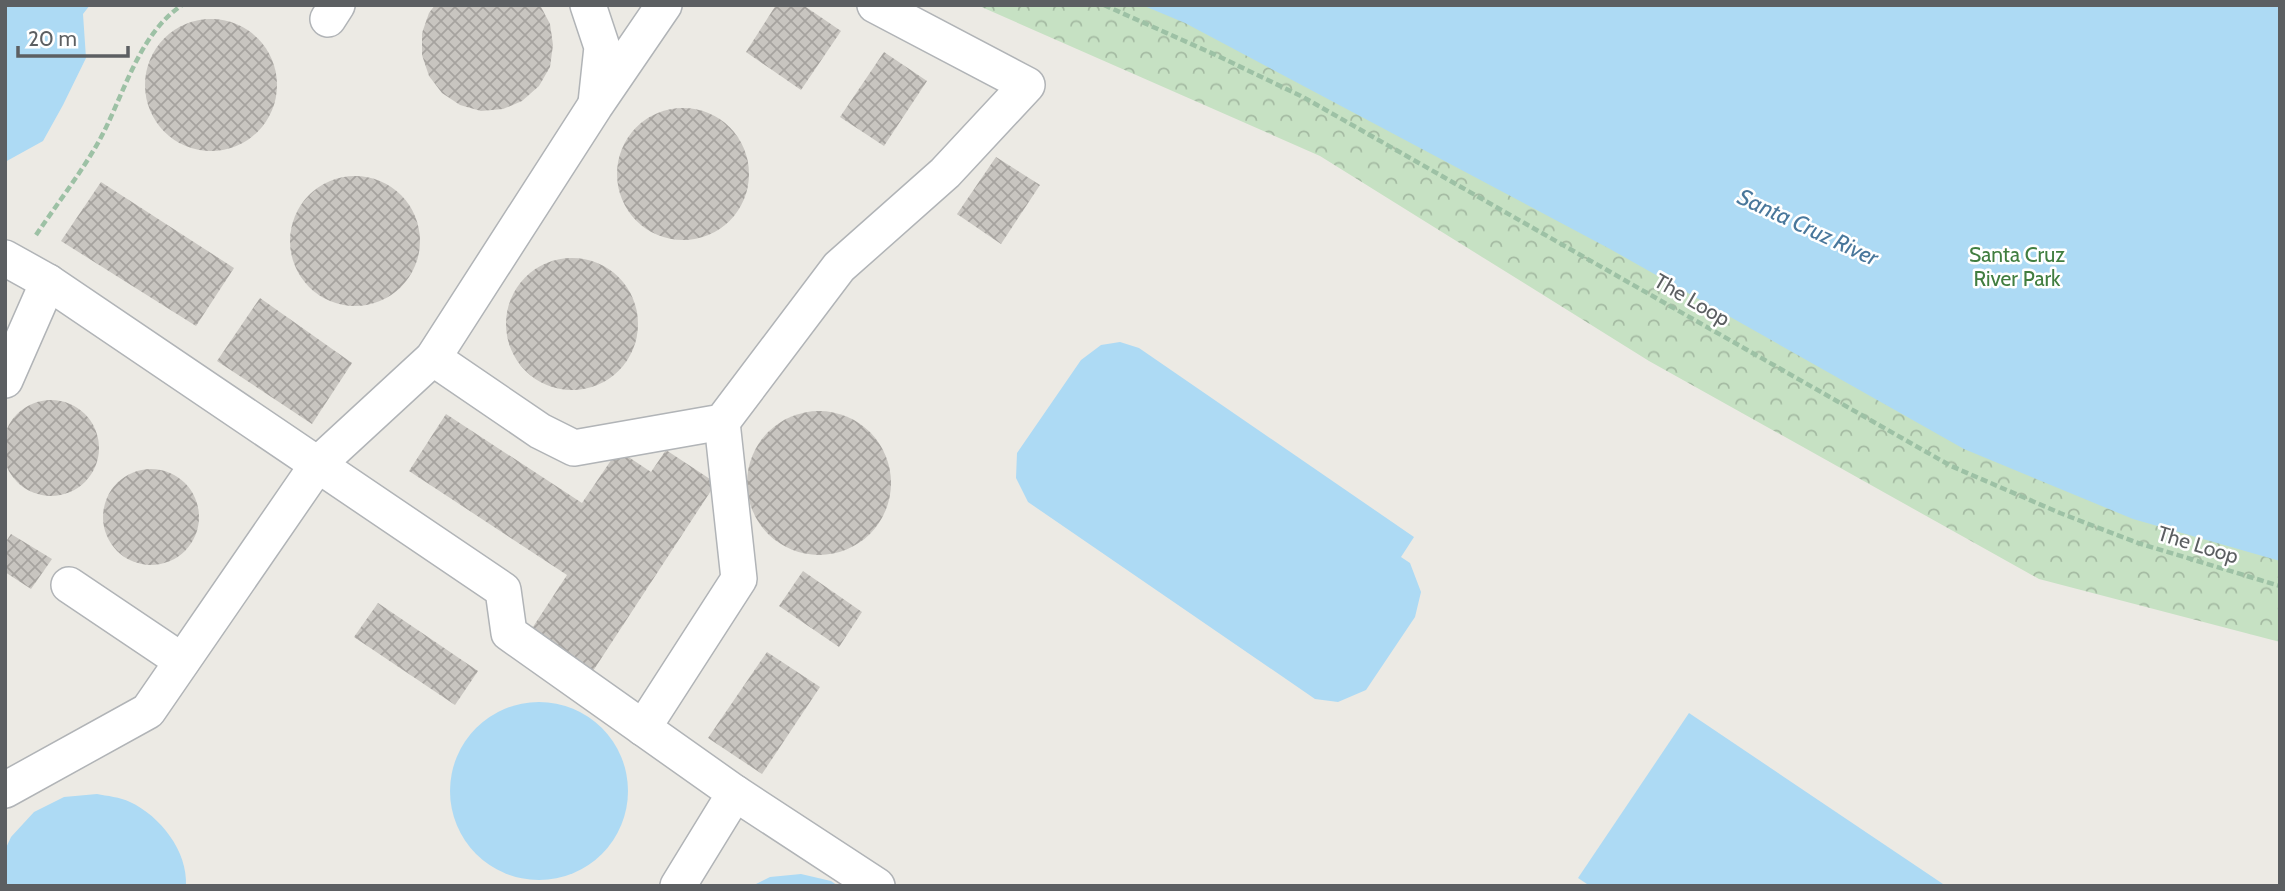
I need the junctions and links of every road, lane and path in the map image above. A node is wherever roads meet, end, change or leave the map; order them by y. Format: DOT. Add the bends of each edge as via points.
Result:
graph roads {
  1 [pos="182,5"];
  2 [pos="588,5"];
  3 [pos="664,5"];
  4 [pos="875,5"];
  5 [pos="1104,5"];
  6 [pos="596,106"];
  7 [pos="11,261"];
  8 [pos="48,282"];
  9 [pos="433,358"];
  10 [pos="5,380"];
  11 [pos="722,422"];
  12 [pos="318,464"];
  13 [pos="69,585"];
  14 [pos="2280,586"];
  15 [pos="182,661"];
  16 [pos="643,728"];
  17 [pos="5,790"];
  18 [pos="735,793"];
  19 [pos="678,886"];
  20 [pos="877,886"];
  1 -- 7 [label="path" via="152,34 99,141"];
  2 -- 6 [label="lane" via="602,47"];
  3 -- 6 [label="lane"];
  4 -- 11 [label="lane" via="1027,85 945,173 839,267"];
  5 -- 14 [label="path, The Loop" via="1303,97 1951,466 2138,543"];
  6 -- 9 [label="lane"];
  7 -- 8 [label="lane"];
  8 -- 10 [label="lane"];
  8 -- 12 [label="lane"];
  9 -- 11 [label="lane" via="574,448"];
  9 -- 12 [label="lane"];
  11 -- 16 [label="lane" via="739,579"];
  12 -- 15 [label="lane"];
  12 -- 16 [label="lane" via="503,590 509,633"];
  13 -- 15 [label="lane"];
  15 -- 17 [label="lane" via="148,711"];
  16 -- 18 [label="lane"];
  18 -- 19 [label="lane"];
  18 -- 20 [label="lane"];
}
